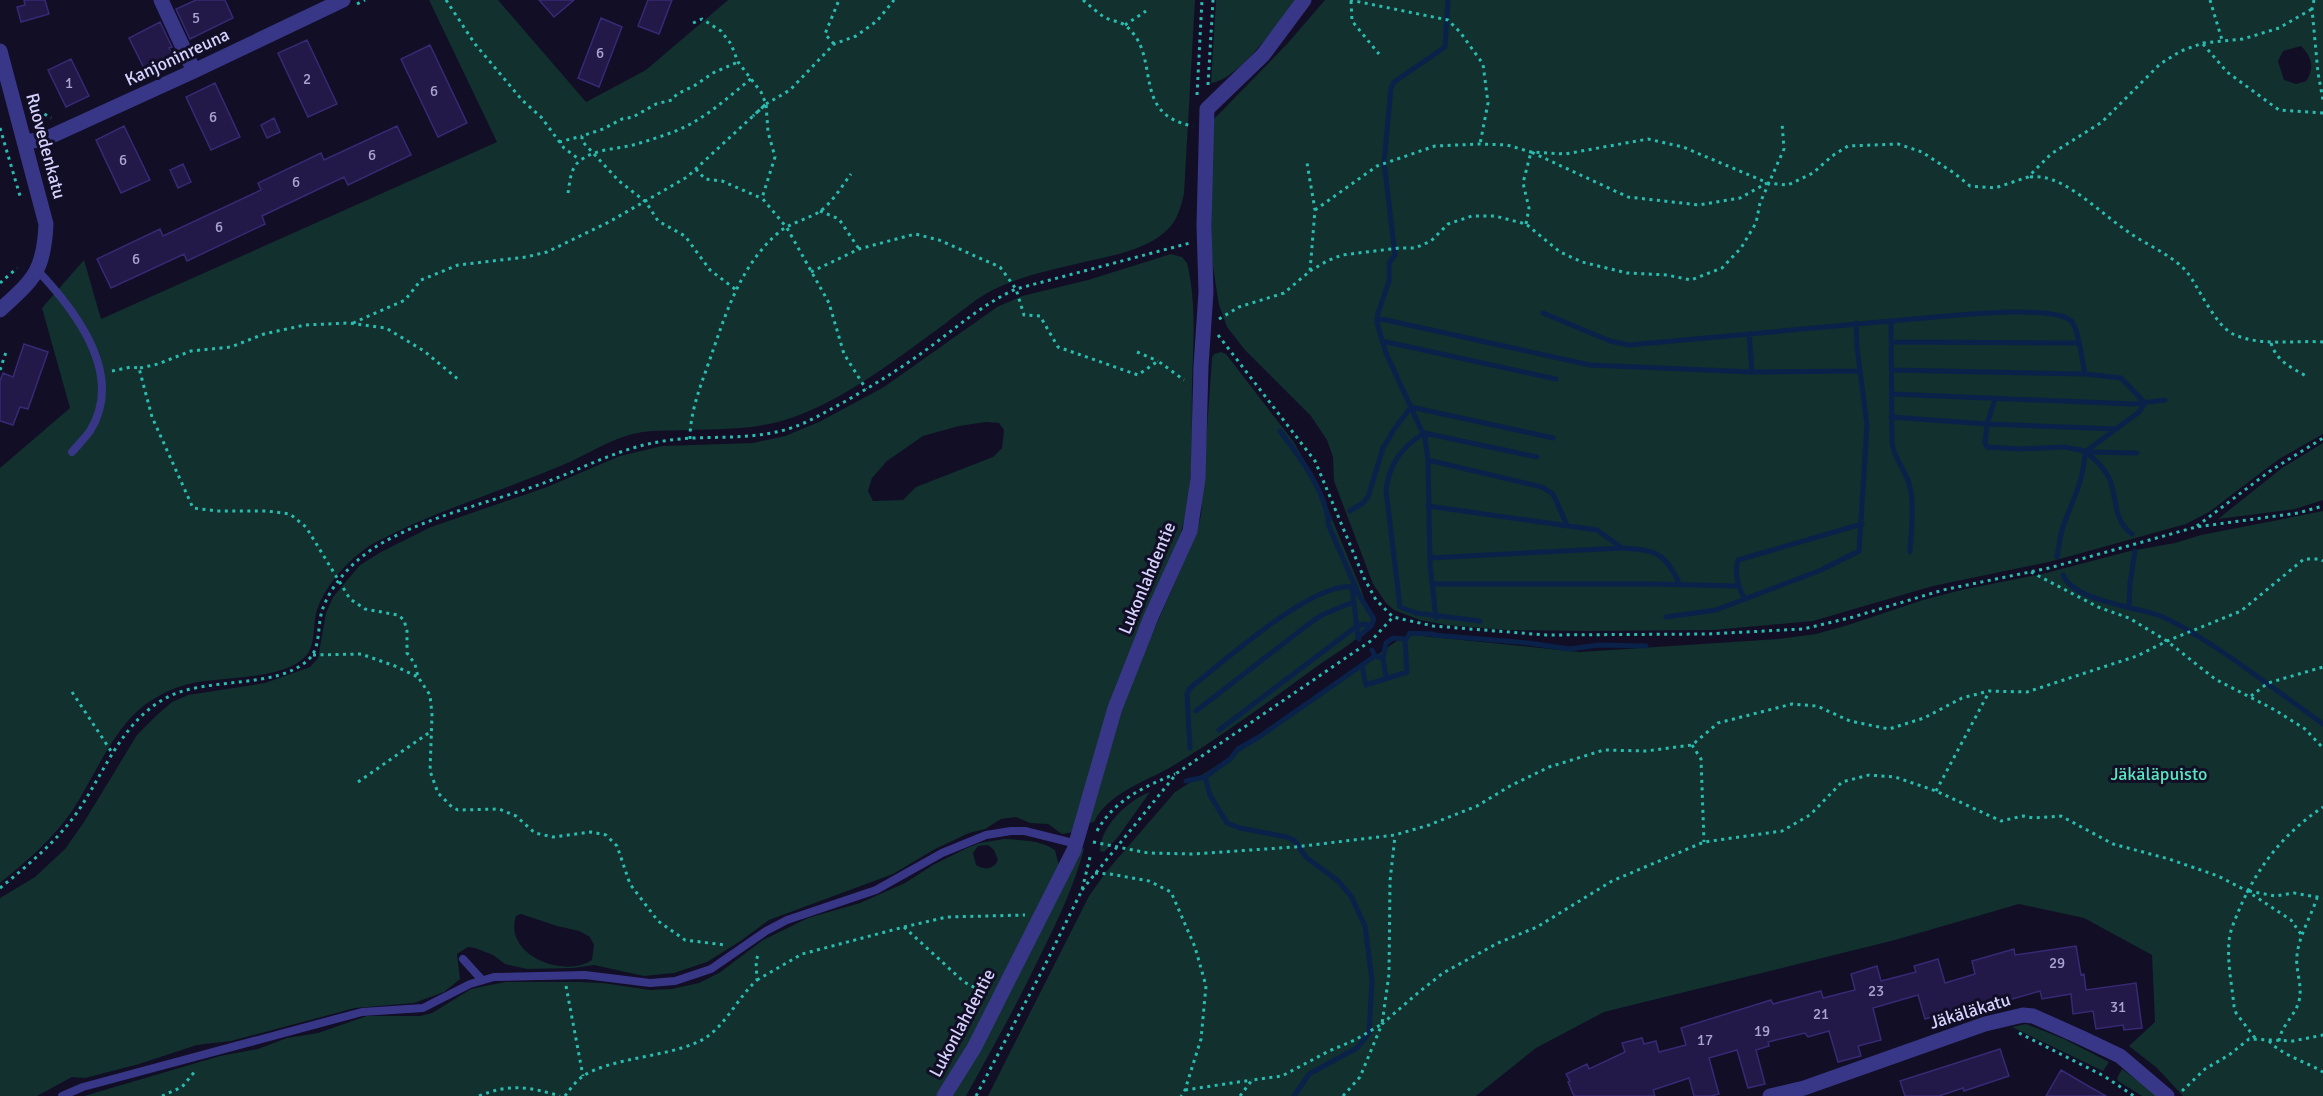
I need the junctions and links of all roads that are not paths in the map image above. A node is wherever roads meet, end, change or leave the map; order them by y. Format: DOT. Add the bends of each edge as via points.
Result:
graph roads {
  1 [pos="161,0"];
  2 [pos="343,0"];
  3 [pos="1304,0"];
  4 [pos="313,6"];
  5 [pos="0,51"];
  6 [pos="194,71"];
  7 [pos="25,142"];
  8 [pos="38,271"];
  9 [pos="0,310"];
  10 [pos="72,452"];
  11 [pos="1077,844"];
  12 [pos="463,959"];
  13 [pos="482,980"];
  14 [pos="62,1096"];
  15 [pos="944,1096"];
  16 [pos="1770,1096"];
  17 [pos="2167,1096"];
  1 -- 6 [label="street"];
  2 -- 4 [label="street, Kanjoninreuna"];
  3 -- 11 [label="street, Lukonlahdentie" via="1263,55 1203,104 1207,321 1198,479 1190,531 1115,708"];
  4 -- 6 [label="street, Kanjoninreuna"];
  5 -- 7 [label="street, Ruovedenkatu"];
  6 -- 7 [label="street, Kanjoninreuna" via="45,139"];
  7 -- 8 [label="street, Ruovedenkatu" via="46,224 45,252"];
  8 -- 9 [label="street"];
  8 -- 10 [label="lane" via="73,316 94,350 101,373 102,397 97,414 90,431"];
  11 -- 13 [label="lane" via="1025,831 986,835 942,853 876,890 807,912 766,931 711,969 675,981 650,983 564,975"];
  11 -- 15 [label="street, Lukonlahdentie" via="974,1048"];
  12 -- 13 [label="lane"];
  13 -- 14 [label="lane" via="423,1008 362,1012 83,1087"];
  16 -- 17 [label="street, Jäkäläkatu" via="1804,1088 1985,1024 2023,1015 2120,1056"];
}
